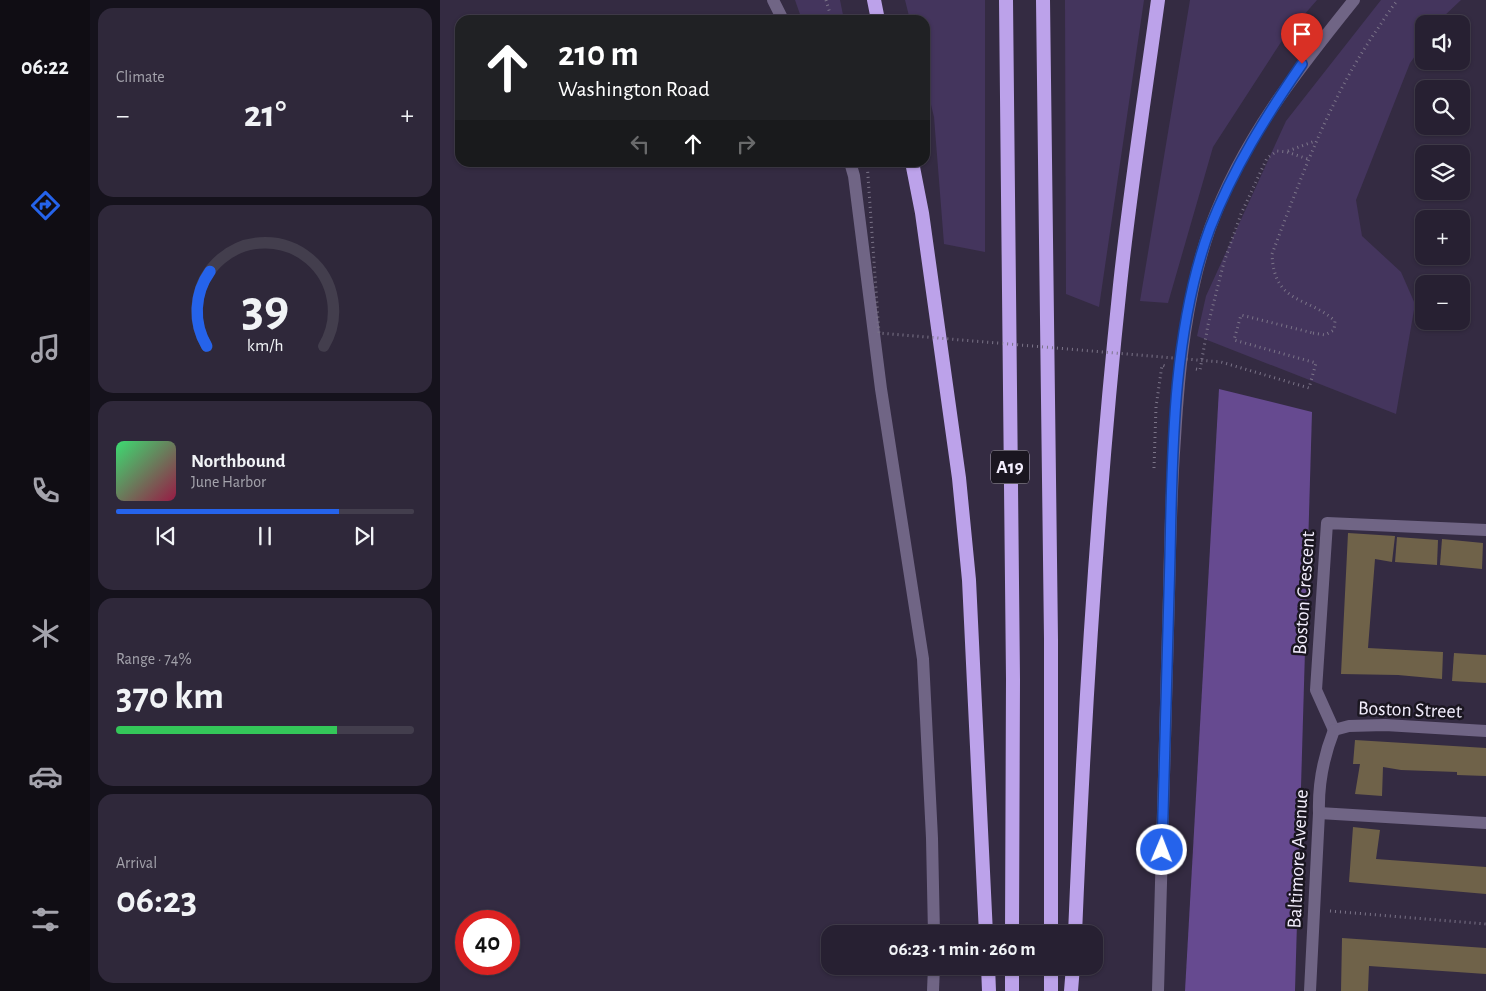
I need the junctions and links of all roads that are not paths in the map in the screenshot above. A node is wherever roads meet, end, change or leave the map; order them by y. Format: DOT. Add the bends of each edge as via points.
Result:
graph roads {
  1 [pos="773,0"];
  2 [pos="874,0"];
  3 [pos="1006,0"];
  4 [pos="1043,0"];
  5 [pos="1158,0"];
  6 [pos="1354,0"];
  7 [pos="780,15"];
  8 [pos="877,15"];
  9 [pos="851,167"];
  10 [pos="913,167"];
  11 [pos="1486,530"];
  12 [pos="1334,730"];
  13 [pos="1486,732"];
  14 [pos="1319,813"];
  15 [pos="1486,823"];
  16 [pos="934,925"];
  17 [pos="986,925"];
  18 [pos="1012,925"];
  19 [pos="1052,925"];
  20 [pos="1075,925"];
  21 [pos="934,975"];
  22 [pos="988,975"];
  23 [pos="1012,975"];
  24 [pos="1051,975"];
  25 [pos="1072,975"];
  26 [pos="933,991"];
  27 [pos="989,991"];
  28 [pos="1012,991"];
  29 [pos="1051,991"];
  30 [pos="1071,991"];
  31 [pos="1158,991"];
  32 [pos="1310,991"];
  1 -- 7 [label="street"];
  2 -- 8 [label="highway"];
  3 -- 18 [label="highway, A19"];
  4 -- 19 [label="highway, A19"];
  5 -- 20 [label="highway" via="1120,284 1101,496 1082,770"];
  6 -- 31 [label="street" via="1302,64 1246,151 1210,229 1188,313 1180,367 1171,498"];
  9 -- 16 [label="street" via="881,388 923,659"];
  10 -- 17 [label="highway" via="959,478 968,571"];
  11 -- 12 [label="street, Boston Crescent" via="1327,523 1316,690"];
  12 -- 13 [label="street, Boston Street" via="1349,726 1385,725"];
  12 -- 14 [label="street, Baltimore Avenue" via="1318,789"];
  14 -- 15 [label="street"];
  14 -- 32 [label="street, Baltimore Avenue"];
  21 -- 26 [label="street"];
  22 -- 27 [label="highway"];
  23 -- 28 [label="highway"];
  24 -- 29 [label="highway"];
  25 -- 30 [label="highway"];
}
